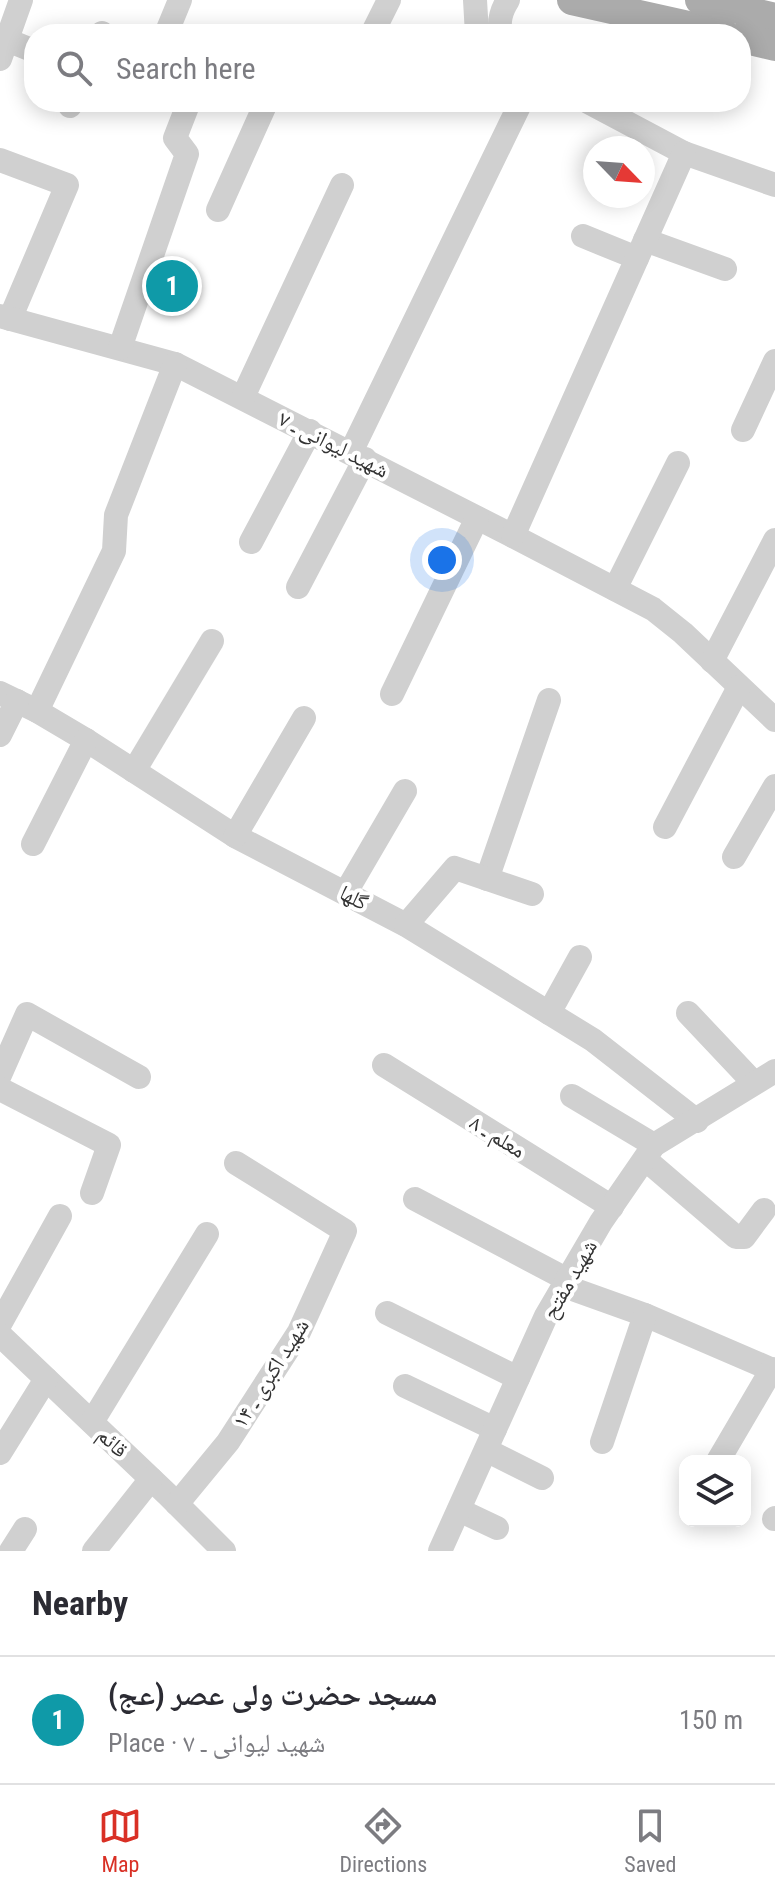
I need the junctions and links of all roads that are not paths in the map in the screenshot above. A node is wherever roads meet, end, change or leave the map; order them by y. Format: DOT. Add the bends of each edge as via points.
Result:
graph roads {
  1 [pos="21,0"];
  2 [pos="180,0"];
  3 [pos="389,0"];
  4 [pos="475,0"];
  5 [pos="508,0"];
  6 [pos="700,0"];
  7 [pos="589,2"];
  8 [pos="758,17"];
  9 [pos="170,24"];
  10 [pos="377,24"];
  11 [pos="476,24"];
  12 [pos="498,24"];
  13 [pos="682,24"];
  14 [pos="2,45"];
  15 [pos="775,46"];
  16 [pos="24,49"];
  17 [pos="185,112"];
  18 [pos="262,112"];
  19 [pos="516,112"];
  20 [pos="607,112"];
  21 [pos="684,153"];
  22 [pos="0,160"];
  23 [pos="342,185"];
  24 [pos="775,185"];
  25 [pos="218,210"];
  26 [pos="583,236"];
  27 [pos="641,249"];
  28 [pos="725,269"];
  29 [pos="5,318"];
  30 [pos="120,348"];
  31 [pos="775,361"];
  32 [pos="175,364"];
  33 [pos="243,397"];
  34 [pos="743,430"];
  35 [pos="310,431"];
  36 [pos="358,456"];
  37 [pos="678,463"];
  38 [pos="477,518"];
  39 [pos="513,536"];
  40 [pos="775,540"];
  41 [pos="251,542"];
  42 [pos="298,587"];
  43 [pos="615,589"];
  44 [pos="212,641"];
  45 [pos="712,661"];
  46 [pos="739,687"];
  47 [pos="392,694"];
  48 [pos="549,700"];
  49 [pos="18,702"];
  50 [pos="304,718"];
  51 [pos="775,720"];
  52 [pos="0,735"];
  53 [pos="86,740"];
  54 [pos="134,771"];
  55 [pos="775,786"];
  56 [pos="405,791"];
  57 [pos="665,827"];
  58 [pos="235,836"];
  59 [pos="33,844"];
  60 [pos="734,857"];
  61 [pos="487,879"];
  62 [pos="346,892"];
  63 [pos="532,894"];
  64 [pos="406,925"];
  65 [pos="580,957"];
  66 [pos="549,1013"];
  67 [pos="688,1013"];
  68 [pos="384,1065"];
  69 [pos="0,1075"];
  70 [pos="139,1077"];
  71 [pos="764,1077"];
  72 [pos="0,1089"];
  73 [pos="572,1096"];
  74 [pos="697,1121"];
  75 [pos="650,1152"];
  76 [pos="236,1163"];
  77 [pos="92,1193"];
  78 [pos="415,1199"];
  79 [pos="612,1207"];
  80 [pos="764,1210"];
  81 [pos="60,1216"];
  82 [pos="207,1234"];
  83 [pos="566,1283"];
  84 [pos="387,1313"];
  85 [pos="645,1315"];
  86 [pos="0,1324"];
  87 [pos="0,1335"];
  88 [pos="773,1370"];
  89 [pos="518,1378"];
  90 [pos="46,1379"];
  91 [pos="405,1386"];
  92 [pos="92,1422"];
  93 [pos="491,1440"];
  94 [pos="602,1442"];
  95 [pos="0,1453"];
  96 [pos="722,1455"];
  97 [pos="542,1478"];
  98 [pos="151,1479"];
  99 [pos="177,1504"];
  100 [pos="459,1510"];
  101 [pos="497,1528"];
  102 [pos="25,1529"];
  103 [pos="11,1551"];
  104 [pos="94,1551"];
  105 [pos="224,1551"];
  106 [pos="440,1551"];
  1 -- 14 [label="street"];
  2 -- 9 [label="street"];
  3 -- 10 [label="street"];
  4 -- 11 [label="street"];
  5 -- 12 [label="street"];
  6 -- 8 [label="main road"];
  7 -- 13 [label="main road"];
  8 -- 15 [label="main road"];
  14 -- 16 [label="street"];
  17 -- 30 [label="street" via="175,138 187,154"];
  18 -- 25 [label="street"];
  19 -- 36 [label="street"];
  20 -- 21 [label="street"];
  21 -- 24 [label="street"];
  21 -- 27 [label="street"];
  22 -- 29 [label="street" via="67,185"];
  23 -- 33 [label="street"];
  26 -- 27 [label="street"];
  27 -- 28 [label="street"];
  27 -- 39 [label="street"];
  29 -- 30 [label="street, شهید لیوانی ـ ۷"];
  30 -- 32 [label="street, شهید لیوانی ـ ۷"];
  31 -- 34 [label="street"];
  32 -- 33 [label="street, شهید لیوانی ـ ۷"];
  32 -- 49 [label="street" via="116,515 114,551"];
  33 -- 35 [label="street, شهید لیوانی ـ ۷"];
  35 -- 36 [label="street, شهید لیوانی ـ ۷"];
  35 -- 41 [label="street"];
  36 -- 38 [label="street, شهید لیوانی ـ ۷"];
  36 -- 42 [label="street"];
  37 -- 43 [label="street"];
  38 -- 39 [label="street, شهید لیوانی ـ ۷"];
  38 -- 47 [label="street"];
  39 -- 43 [label="street, شهید لیوانی ـ ۷"];
  40 -- 45 [label="street"];
  43 -- 45 [label="street, شهید لیوانی ـ ۷" via="653,609"];
  44 -- 54 [label="street"];
  45 -- 46 [label="street, شهید لیوانی ـ ۷"];
  46 -- 51 [label="street, شهید لیوانی ـ ۷"];
  46 -- 57 [label="street"];
  48 -- 61 [label="street"];
  49 -- 52 [label="street"];
  49 -- 53 [label="street, گلها"];
  50 -- 58 [label="street"];
  53 -- 54 [label="street, گلها"];
  53 -- 59 [label="street"];
  54 -- 58 [label="street, گلها"];
  55 -- 60 [label="street"];
  56 -- 62 [label="street"];
  58 -- 62 [label="street, گلها"];
  61 -- 63 [label="street"];
  61 -- 64 [label="street" via="455,868"];
  62 -- 64 [label="street, گلها"];
  64 -- 66 [label="street, گلها"];
  65 -- 66 [label="street"];
  66 -- 74 [label="street, گلها" via="593,1040"];
  67 -- 71 [label="street"];
  68 -- 79 [label="street, معلم ـ ۸"];
  69 -- 70 [label="street" via="27,1014"];
  71 -- 74 [label="street, شهید مفتح"];
  72 -- 77 [label="street" via="109,1145"];
  73 -- 75 [label="street"];
  74 -- 75 [label="street, شهید مفتح"];
  75 -- 79 [label="street, شهید مفتح"];
  75 -- 80 [label="street" via="736,1237 744,1237"];
  76 -- 99 [label="street, شهید اکبری ـ ۱۴" via="345,1231 299,1332 228,1442"];
  78 -- 83 [label="street"];
  79 -- 83 [label="street, شهید مفتح"];
  81 -- 86 [label="street"];
  82 -- 92 [label="street"];
  83 -- 85 [label="street"];
  83 -- 89 [label="street, شهید مفتح"];
  84 -- 89 [label="street"];
  85 -- 88 [label="street"];
  85 -- 94 [label="street"];
  87 -- 90 [label="street, قائم"];
  88 -- 96 [label="street"];
  89 -- 93 [label="street, شهید مفتح"];
  90 -- 92 [label="street, قائم"];
  90 -- 95 [label="street"];
  91 -- 93 [label="street"];
  92 -- 98 [label="street, قائم"];
  93 -- 97 [label="street"];
  93 -- 100 [label="street, شهید مفتح"];
  98 -- 99 [label="street, قائم"];
  98 -- 104 [label="street"];
  99 -- 105 [label="street, قائم"];
  100 -- 101 [label="street"];
  100 -- 106 [label="street, شهید مفتح"];
  102 -- 103 [label="street"];
}
